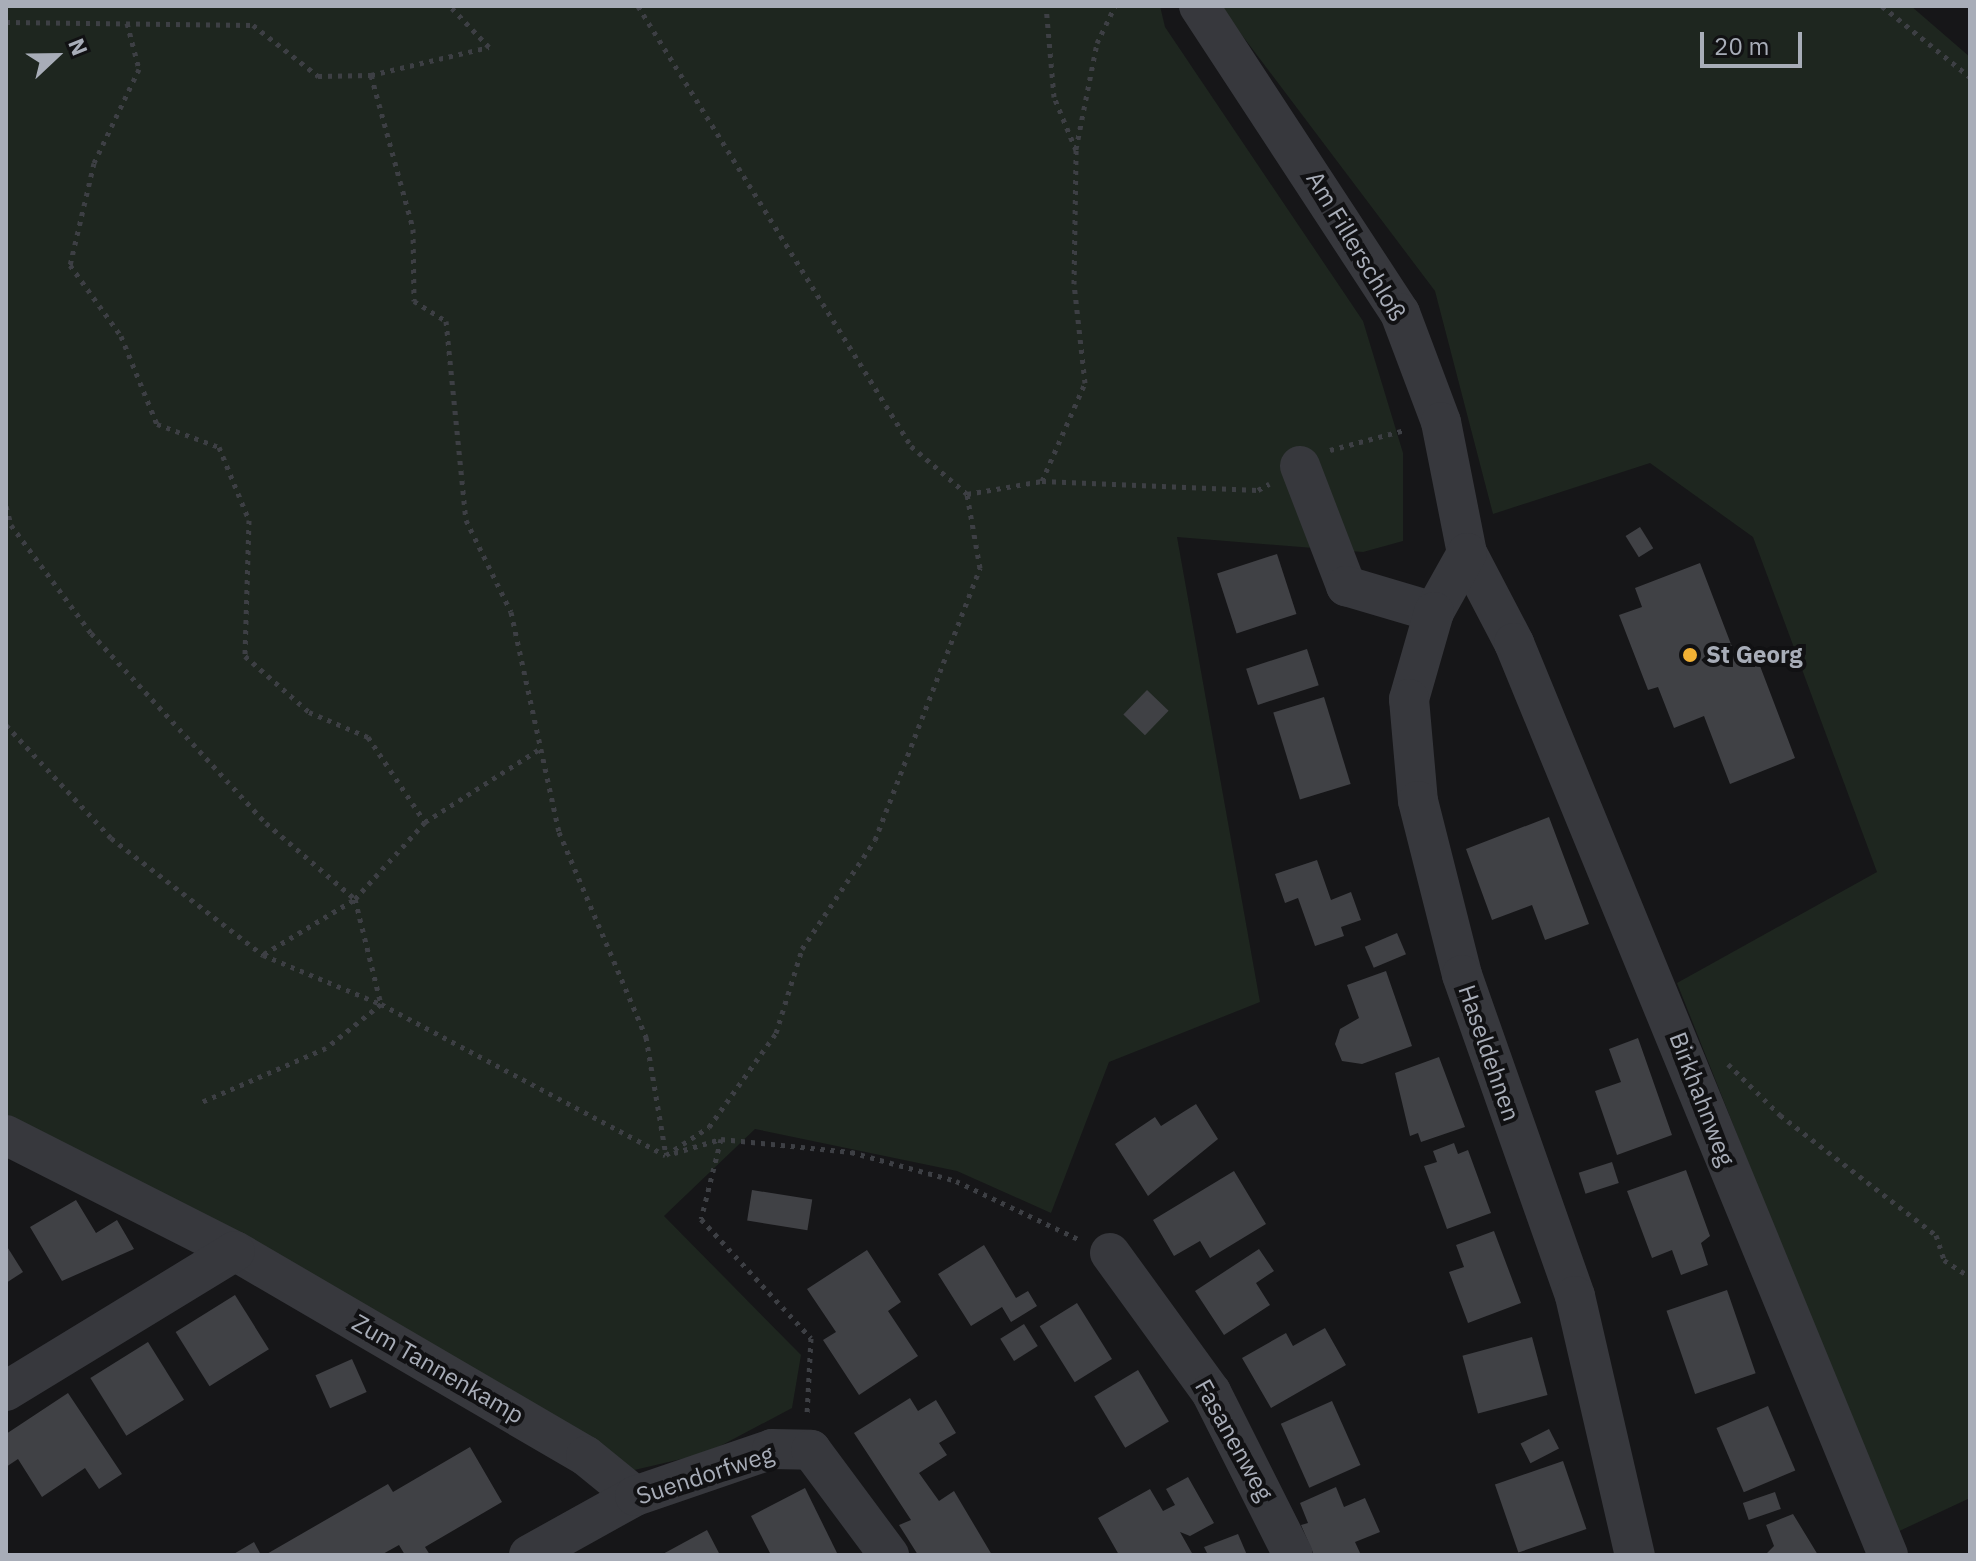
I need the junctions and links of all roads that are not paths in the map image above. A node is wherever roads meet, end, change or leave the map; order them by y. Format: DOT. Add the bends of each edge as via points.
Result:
graph roads {
  1 [pos="1195,6"];
  2 [pos="1300,466"];
  3 [pos="1467,553"];
  4 [pos="1434,612"];
  5 [pos="1514,643"];
  6 [pos="6,1135"];
  7 [pos="235,1251"];
  8 [pos="1110,1253"];
  9 [pos="6,1391"];
  10 [pos="635,1496"];
  11 [pos="529,1555"];
  12 [pos="889,1555"];
  13 [pos="1293,1555"];
  14 [pos="1635,1555"];
  15 [pos="1888,1555"];
  1 -- 3 [label="street, Am Fillerschloß" via="1400,313 1441,422"];
  2 -- 4 [label="street" via="1346,586"];
  3 -- 4 [label="street, Haseldehnen"];
  3 -- 5 [label="street, Am Fillerschloß"];
  4 -- 14 [label="street, Haseldehnen" via="1409,699 1418,801 1462,975 1575,1296"];
  5 -- 15 [label="street, Birkhahnweg" via="1677,1034 1849,1476"];
  6 -- 7 [label="street, Zum Tannenkamp"];
  7 -- 9 [label="street"];
  7 -- 10 [label="street, Zum Tannenkamp" via="586,1456"];
  8 -- 13 [label="street, Fasanenweg" via="1211,1392"];
  10 -- 11 [label="street, Suendorfweg"];
  10 -- 12 [label="street, Suendorfweg" via="772,1449 811,1450"];
}
